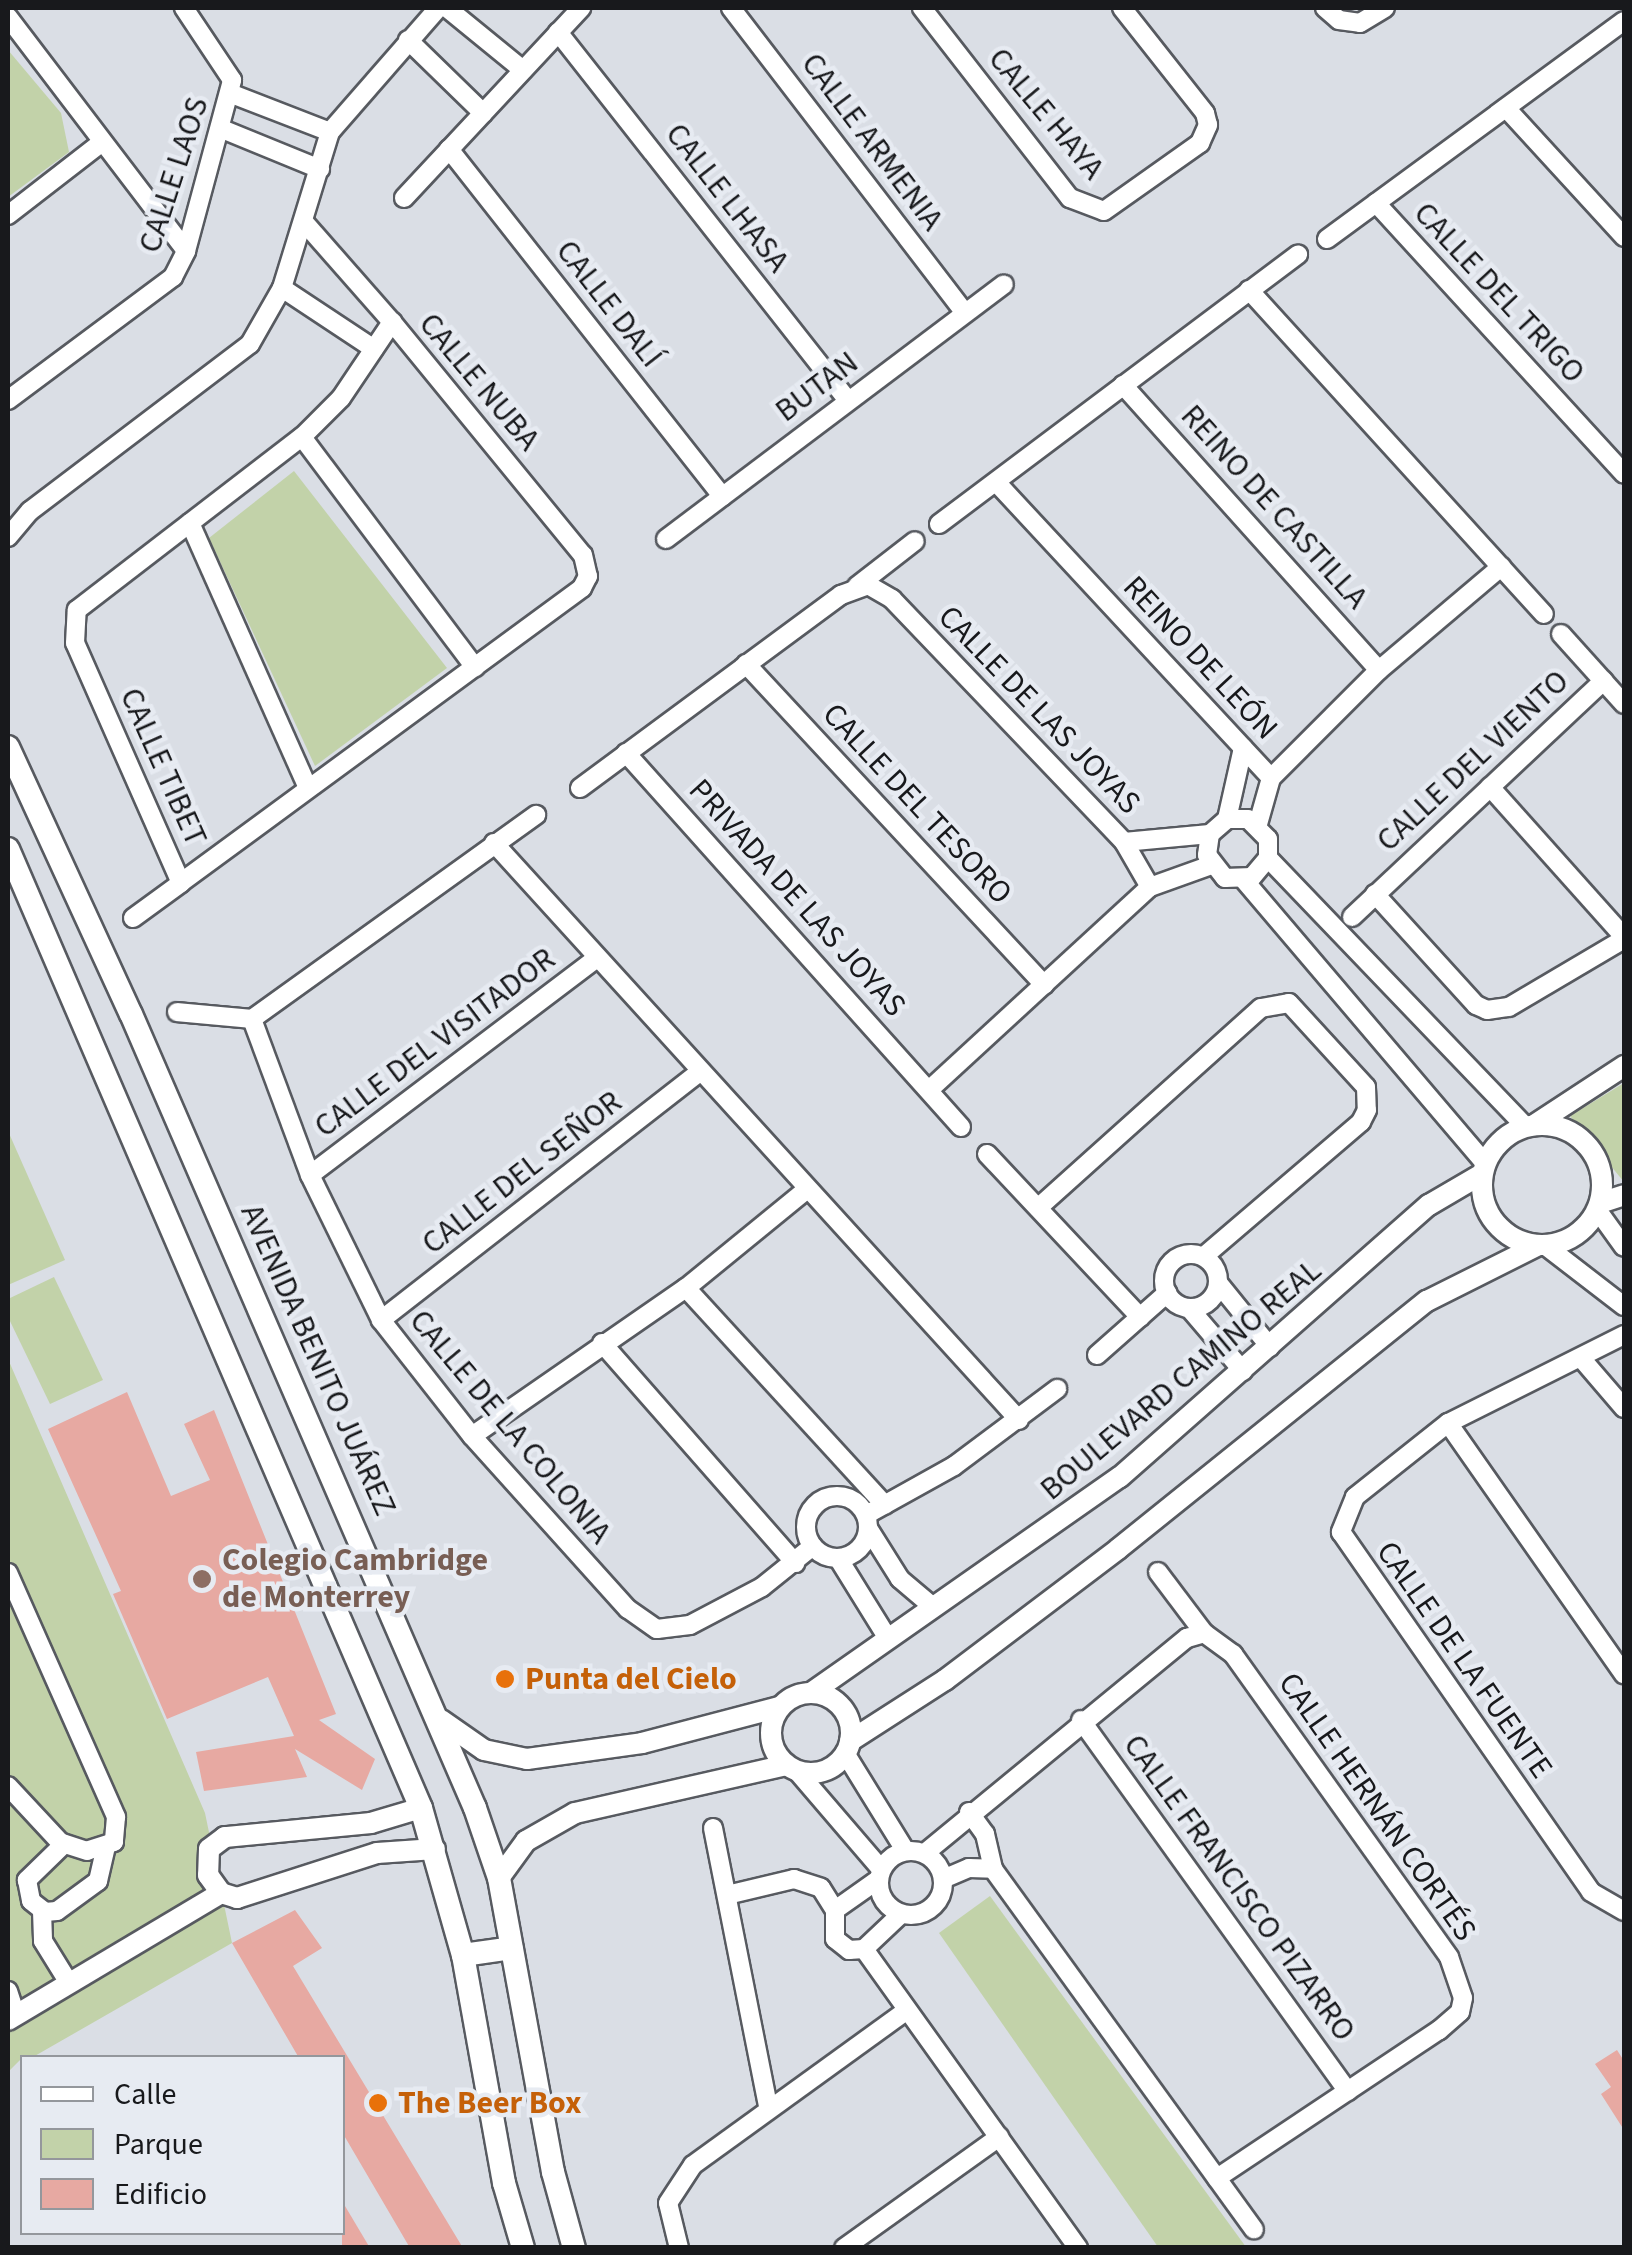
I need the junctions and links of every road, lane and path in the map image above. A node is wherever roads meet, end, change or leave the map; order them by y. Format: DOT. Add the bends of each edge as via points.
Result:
graph roads {
  1 [pos="184,8"];
  2 [pos="438,8"];
  3 [pos="447,8"];
  4 [pos="581,8"];
  5 [pos="731,8"];
  6 [pos="922,8"];
  7 [pos="1122,8"];
  8 [pos="1324,8"];
  9 [pos="1379,12"];
  10 [pos="8,16"];
  11 [pos="1624,21"];
  12 [pos="558,32"];
  13 [pos="408,40"];
  14 [pos="523,70"];
  15 [pos="232,94"];
  16 [pos="1506,108"];
  17 [pos="483,113"];
  18 [pos="222,130"];
  19 [pos="330,132"];
  20 [pos="102,142"];
  21 [pos="449,149"];
  22 [pos="320,169"];
  23 [pos="404,198"];
  24 [pos="1376,204"];
  25 [pos="8,215"];
  26 [pos="304,222"];
  27 [pos="1624,236"];
  28 [pos="1327,239"];
  29 [pos="186,251"];
  30 [pos="1298,254"];
  31 [pos="1004,284"];
  32 [pos="282,288"];
  33 [pos="1249,290"];
  34 [pos="966,314"];
  35 [pos="392,322"];
  36 [pos="374,349"];
  37 [pos="1123,385"];
  38 [pos="8,400"];
  39 [pos="848,400"];
  40 [pos="302,437"];
  41 [pos="1624,474"];
  42 [pos="996,482"];
  43 [pos="722,496"];
  44 [pos="8,511"];
  45 [pos="30,511"];
  46 [pos="190,524"];
  47 [pos="939,524"];
  48 [pos="8,537"];
  49 [pos="666,539"];
  50 [pos="915,541"];
  51 [pos="1502,567"];
  52 [pos="857,586"];
  53 [pos="582,588"];
  54 [pos="1544,614"];
  55 [pos="1561,634"];
  56 [pos="746,664"];
  57 [pos="475,667"];
  58 [pos="1379,670"];
  59 [pos="1604,681"];
  60 [pos="1624,704"];
  61 [pos="8,748"];
  62 [pos="1243,748"];
  63 [pos="626,753"];
  64 [pos="1271,778"];
  65 [pos="1490,787"];
  66 [pos="308,788"];
  67 [pos="580,788"];
  68 [pos="536,814"];
  69 [pos="1226,819"];
  70 [pos="1258,824"];
  71 [pos="1210,834"];
  72 [pos="1124,842"];
  73 [pos="494,844"];
  74 [pos="8,849"];
  75 [pos="1268,858"];
  76 [pos="1211,865"];
  77 [pos="1244,880"];
  78 [pos="181,883"];
  79 [pos="1150,887"];
  80 [pos="1374,894"];
  81 [pos="1352,917"];
  82 [pos="133,918"];
  83 [pos="1624,938"];
  84 [pos="596,958"];
  85 [pos="1044,985"];
  86 [pos="177,1012"];
  87 [pos="252,1019"];
  88 [pos="1624,1066"];
  89 [pos="699,1072"];
  90 [pos="930,1090"];
  91 [pos="1530,1126"];
  92 [pos="960,1127"];
  93 [pos="987,1154"];
  94 [pos="1484,1168"];
  95 [pos="310,1174"];
  96 [pos="806,1190"];
  97 [pos="1624,1195"];
  98 [pos="1039,1207"];
  99 [pos="1599,1207"];
  100 [pos="1541,1246"];
  101 [pos="1624,1247"];
  102 [pos="1204,1256"];
  103 [pos="1219,1284"];
  104 [pos="686,1288"];
  105 [pos="1167,1292"];
  106 [pos="1624,1306"];
  107 [pos="1189,1308"];
  108 [pos="1140,1317"];
  109 [pos="380,1320"];
  110 [pos="1624,1335"];
  111 [pos="602,1343"];
  112 [pos="1270,1347"];
  113 [pos="1097,1356"];
  114 [pos="1581,1358"];
  115 [pos="1243,1370"];
  116 [pos="1618,1385"];
  117 [pos="1057,1389"];
  118 [pos="1624,1408"];
  119 [pos="1018,1420"];
  120 [pos="1448,1423"];
  121 [pos="472,1436"];
  122 [pos="885,1506"];
  123 [pos="867,1521"];
  124 [pos="814,1546"];
  125 [pos="838,1558"];
  126 [pos="795,1563"];
  127 [pos="1158,1572"];
  128 [pos="8,1576"];
  129 [pos="932,1606"];
  130 [pos="1204,1633"];
  131 [pos="887,1637"];
  132 [pos="1624,1674"];
  133 [pos="812,1692"];
  134 [pos="779,1707"];
  135 [pos="441,1720"];
  136 [pos="1081,1720"];
  137 [pos="848,1747"];
  138 [pos="792,1768"];
  139 [pos="8,1786"];
  140 [pos="421,1808"];
  141 [pos="969,1812"];
  142 [pos="713,1828"];
  143 [pos="64,1844"];
  144 [pos="106,1847"];
  145 [pos="435,1848"];
  146 [pos="905,1850"];
  147 [pos="924,1853"];
  148 [pos="993,1869"];
  149 [pos="880,1874"];
  150 [pos="500,1878"];
  151 [pos="944,1878"];
  152 [pos="17,1885"];
  153 [pos="221,1893"];
  154 [pos="727,1895"];
  155 [pos="835,1910"];
  156 [pos="42,1911"];
  157 [pos="1624,1911"];
  158 [pos="901,1914"];
  159 [pos="512,1948"];
  160 [pos="864,1949"];
  161 [pos="464,1955"];
  162 [pos="69,1984"];
  163 [pos="8,1991"];
  164 [pos="907,2010"];
  165 [pos="12,2018"];
  166 [pos="1348,2091"];
  167 [pos="768,2105"];
  168 [pos="1000,2137"];
  169 [pos="1217,2178"];
  170 [pos="1254,2228"];
  171 [pos="524,2248"];
  172 [pos="574,2248"];
  173 [pos="679,2248"];
  174 [pos="844,2248"];
  175 [pos="1078,2248"];
  1 -- 15 [label="street, CALLE LAOS" via="228,65"];
  2 -- 13 [label="street"];
  3 -- 14 [label="street"];
  4 -- 12 [label="street"];
  5 -- 34 [label="street, CALLE ARMENIA"];
  6 -- 7 [label="street, CALLE HAYA" via="1070,198 1104,211 1200,143 1208,125 1206,113"];
  8 -- 9 [label="street" via="1349,23"];
  10 -- 20 [label="street"];
  11 -- 16 [label="street, CALLE DEL TRIGO"];
  12 -- 14 [label="street"];
  12 -- 39 [label="street, CALLE LHASA"];
  13 -- 17 [label="street"];
  13 -- 19 [label="street"];
  14 -- 17 [label="street"];
  15 -- 18 [label="street, CALLE LAOS"];
  15 -- 19 [label="street"];
  16 -- 24 [label="street, CALLE DEL TRIGO"];
  16 -- 27 [label="street"];
  17 -- 21 [label="street"];
  18 -- 22 [label="street"];
  18 -- 29 [label="street, CALLE LAOS"];
  19 -- 22 [label="street"];
  20 -- 25 [label="street"];
  20 -- 29 [label="street"];
  21 -- 23 [label="street"];
  21 -- 43 [label="street, CALLE DALÍ"];
  22 -- 26 [label="street"];
  24 -- 28 [label="street"];
  24 -- 41 [label="street, CALLE DEL TRIGO"];
  26 -- 32 [label="street"];
  26 -- 35 [label="street, CALLE NUBA"];
  29 -- 38 [label="street, CALLE LAOS" via="173,277"];
  30 -- 33 [label="street"];
  31 -- 34 [label="street, BUTAN"];
  32 -- 36 [label="street, CALLE NUBA"];
  32 -- 45 [label="street" via="240,355"];
  33 -- 37 [label="street"];
  33 -- 51 [label="street"];
  34 -- 39 [label="street, BUTAN"];
  35 -- 36 [label="street, CALLE TIBET"];
  35 -- 53 [label="street, CALLE NUBA" via="583,554 588,576"];
  36 -- 40 [label="street, CALLE TIBET" via="342,398"];
  37 -- 42 [label="street"];
  37 -- 58 [label="street, REINO DE CASTILLA"];
  39 -- 43 [label="street, BUTAN"];
  40 -- 46 [label="street, CALLE TIBET"];
  40 -- 57 [label="street"];
  42 -- 47 [label="street"];
  42 -- 62 [label="street, REINO DE LEÓN"];
  43 -- 49 [label="street, BUTAN"];
  44 -- 45 [label="street"];
  45 -- 48 [label="street"];
  46 -- 66 [label="street"];
  46 -- 78 [label="street, CALLE TIBET" via="77,610 73,627"];
  50 -- 52 [label="street"];
  51 -- 54 [label="street"];
  51 -- 58 [label="street, REINO DE LEÓN"];
  52 -- 56 [label="street"];
  52 -- 72 [label="street, CALLE DE LAS JOYAS" via="892,600"];
  53 -- 57 [label="street, CALLE TIBET"];
  55 -- 59 [label="street"];
  56 -- 63 [label="street"];
  56 -- 85 [label="street, CALLE DEL TESORO"];
  57 -- 66 [label="street, CALLE TIBET"];
  58 -- 64 [label="street, REINO DE LEÓN"];
  59 -- 60 [label="street, CALLE DEL VIENTO"];
  59 -- 65 [label="street, CALLE DEL VIENTO"];
  61 -- 135 [label="main road, AVENIDA BENITO JUÁREZ"];
  62 -- 64 [label="street, REINO DE LEÓN"];
  62 -- 69 [label="street"];
  63 -- 67 [label="street"];
  63 -- 90 [label="street, PRIVADA DE LAS JOYAS"];
  64 -- 70 [label="street"];
  65 -- 80 [label="street, CALLE DEL VIENTO"];
  65 -- 83 [label="street"];
  66 -- 78 [label="street, CALLE TIBET"];
  68 -- 73 [label="street"];
  69 -- 70 [label="street"];
  69 -- 71 [label="street"];
  70 -- 75 [label="street"];
  71 -- 72 [label="street"];
  71 -- 76 [label="street"];
  72 -- 79 [label="street, CALLE DE LAS JOYAS"];
  73 -- 84 [label="street"];
  73 -- 87 [label="street"];
  74 -- 140 [label="main road"];
  75 -- 77 [label="street"];
  75 -- 91 [label="street"];
  76 -- 77 [label="street" via="1225,878"];
  76 -- 79 [label="street"];
  77 -- 94 [label="street"];
  78 -- 82 [label="street"];
  79 -- 85 [label="street"];
  80 -- 81 [label="street"];
  80 -- 83 [label="street, CALLE DEL VIENTO" via="1476,1005 1488,1010 1509,1007"];
  84 -- 89 [label="street"];
  84 -- 95 [label="street, CALLE DEL VISITADOR"];
  85 -- 90 [label="street"];
  86 -- 87 [label="street"];
  87 -- 95 [label="street, CALLE DE LA COLONIA"];
  88 -- 91 [label="street"];
  89 -- 96 [label="street"];
  89 -- 109 [label="street, CALLE DEL SEÑOR"];
  90 -- 92 [label="street, PRIVADA DE LAS JOYAS"];
  91 -- 94 [label="street" via="1501,1140"];
  91 -- 99 [label="street" via="1568,1131 1585,1143 1597,1161"];
  93 -- 98 [label="street"];
  94 -- 100 [label="street" via="1482,1194 1500,1229"];
  94 -- 112 [label="street, BOULEVARD CAMINO REAL" via="1429,1205"];
  95 -- 109 [label="street, CALLE DE LA COLONIA"];
  96 -- 104 [label="street"];
  96 -- 119 [label="street"];
  97 -- 99 [label="street"];
  98 -- 102 [label="street" via="1261,1008 1289,1002 1366,1087 1367,1110"];
  98 -- 108 [label="street"];
  99 -- 100 [label="street" via="1575,1236"];
  99 -- 101 [label="street"];
  100 -- 106 [label="street"];
  100 -- 137 [label="street" via="1427,1301 1103,1560"];
  102 -- 103 [label="street"];
  102 -- 105 [label="street" via="1172,1260 1164,1276"];
  103 -- 107 [label="street" via="1205,1304"];
  103 -- 112 [label="street"];
  104 -- 111 [label="street"];
  104 -- 122 [label="street"];
  105 -- 107 [label="street"];
  105 -- 108 [label="street"];
  107 -- 115 [label="street"];
  108 -- 113 [label="street"];
  109 -- 121 [label="street, CALLE DE LA COLONIA"];
  110 -- 114 [label="street"];
  111 -- 121 [label="street"];
  111 -- 126 [label="street"];
  112 -- 115 [label="street, BOULEVARD CAMINO REAL"];
  114 -- 116 [label="street"];
  114 -- 120 [label="street, CALLE DE LA FUENTE"];
  115 -- 129 [label="street, BOULEVARD CAMINO REAL" via="1120,1476"];
  116 -- 118 [label="street"];
  117 -- 119 [label="street"];
  119 -- 122 [label="street"];
  120 -- 132 [label="street"];
  120 -- 157 [label="street, CALLE DE LA FUENTE" via="1355,1497 1341,1532 1591,1892"];
  121 -- 126 [label="street, CALLE DE LA COLONIA" via="628,1609 658,1629 727,1608"];
  122 -- 123 [label="street"];
  123 -- 124 [label="street" via="845,1496 818,1502 808,1518"];
  123 -- 125 [label="street" via="862,1546"];
  123 -- 129 [label="street" via="900,1579"];
  124 -- 125 [label="street"];
  124 -- 126 [label="street, CALLE DE LA COLONIA"];
  125 -- 131 [label="street"];
  127 -- 130 [label="street"];
  128 -- 144 [label="street" via="116,1817 114,1842"];
  129 -- 131 [label="street, BOULEVARD CAMINO REAL"];
  130 -- 136 [label="street" via="1169,1650"];
  130 -- 166 [label="street, CALLE HERNÁN CORTÉS" via="1234,1654 1458,1978 1460,2012"];
  131 -- 133 [label="street, BOULEVARD CAMINO REAL"];
  133 -- 134 [label="street"];
  133 -- 137 [label="street" via="842,1708"];
  134 -- 135 [label="street" via="642,1743 527,1759 484,1750"];
  134 -- 138 [label="street" via="771,1738"];
  135 -- 150 [label="main road, AVENIDA BENITO JUÁREZ"];
  136 -- 141 [label="street"];
  136 -- 166 [label="street, CALLE FRANCISCO PIZARRO"];
  137 -- 138 [label="street" via="818,1772"];
  137 -- 146 [label="street"];
  138 -- 149 [label="street"];
  138 -- 150 [label="street" via="575,1813 526,1841"];
  139 -- 143 [label="street"];
  140 -- 145 [label="main road"];
  140 -- 153 [label="street" via="371,1823 225,1837 204,1861"];
  141 -- 147 [label="street"];
  141 -- 148 [label="street" via="985,1834"];
  142 -- 154 [label="street"];
  143 -- 144 [label="street" via="87,1851"];
  143 -- 152 [label="street"];
  144 -- 156 [label="street" via="98,1880 57,1912"];
  145 -- 153 [label="street" via="376,1853 237,1898"];
  145 -- 161 [label="main road"];
  146 -- 147 [label="street"];
  146 -- 149 [label="street"];
  147 -- 151 [label="street"];
  148 -- 151 [label="street" via="969,1868"];
  148 -- 169 [label="street"];
  149 -- 155 [label="street"];
  149 -- 158 [label="street" via="884,1900"];
  150 -- 159 [label="main road, AVENIDA BENITO JUÁREZ"];
  151 -- 158 [label="street" via="932,1908"];
  152 -- 156 [label="street"];
  153 -- 162 [label="street"];
  154 -- 155 [label="street" via="794,1879 814,1884"];
  154 -- 167 [label="street"];
  155 -- 160 [label="street" via="834,1939 849,1950"];
  156 -- 162 [label="street" via="44,1941"];
  158 -- 160 [label="street"];
  159 -- 161 [label="main road"];
  159 -- 172 [label="main road, AVENIDA BENITO JUÁREZ" via="553,2172"];
  160 -- 164 [label="street"];
  161 -- 171 [label="main road" via="504,2184"];
  162 -- 165 [label="street"];
  163 -- 165 [label="street"];
  164 -- 167 [label="street"];
  164 -- 168 [label="street"];
  166 -- 169 [label="street, CALLE HERNÁN CORTÉS"];
  167 -- 173 [label="street" via="678,2180 669,2216"];
  168 -- 174 [label="street"];
  168 -- 175 [label="street"];
  169 -- 170 [label="street"];
}
